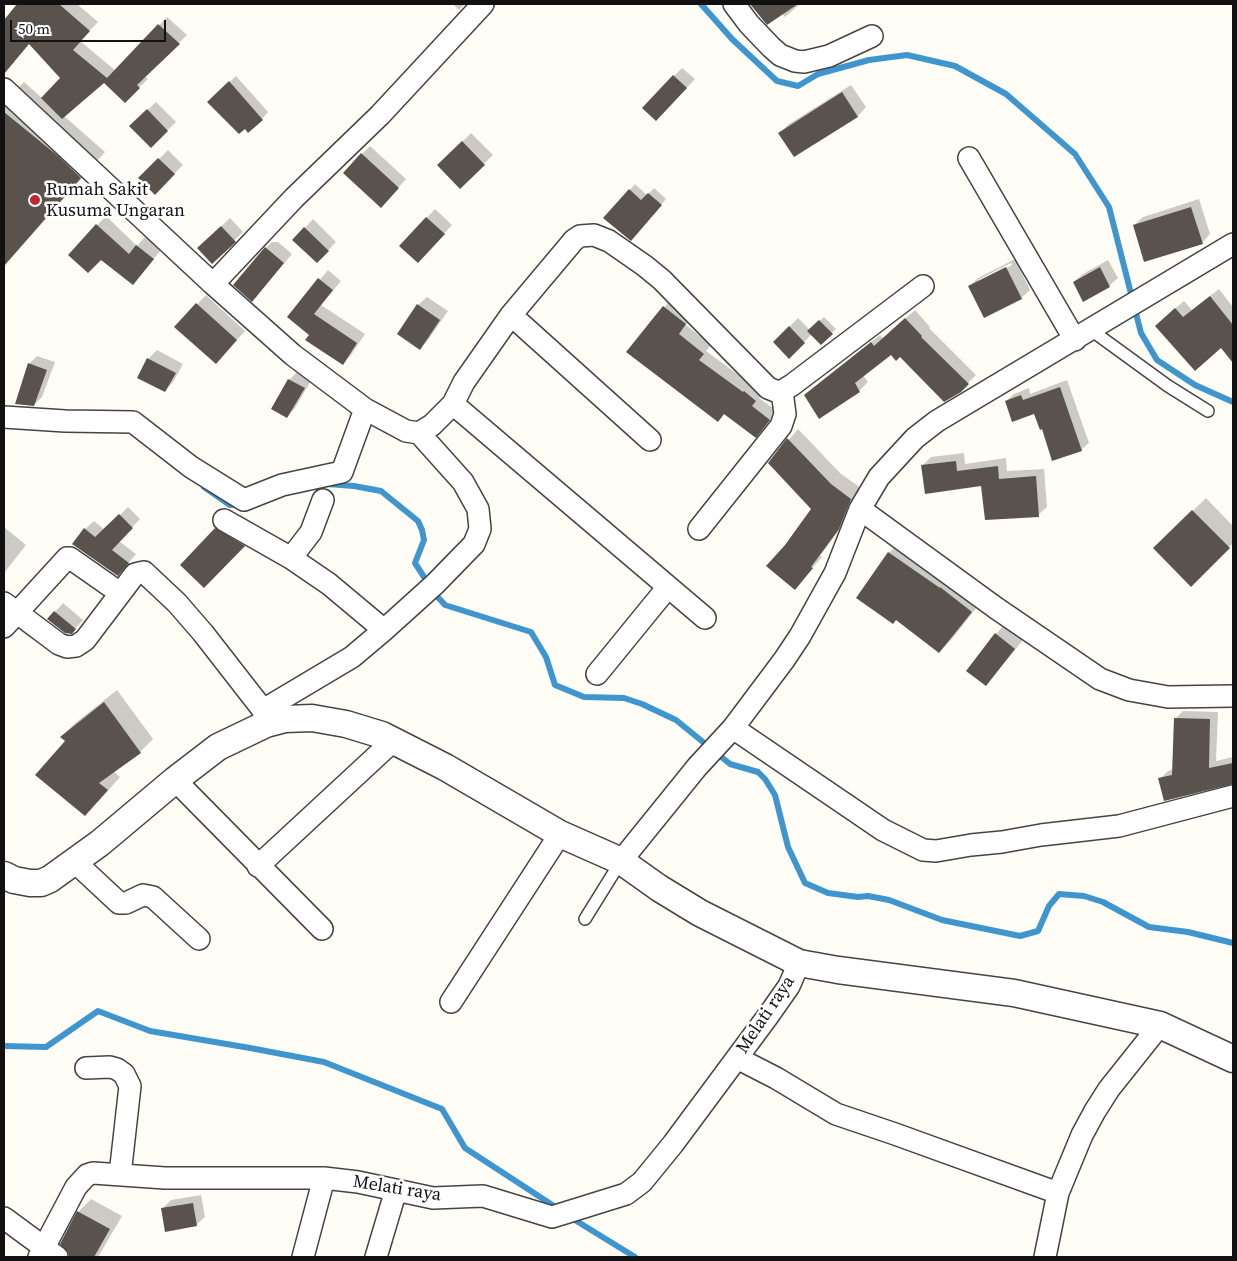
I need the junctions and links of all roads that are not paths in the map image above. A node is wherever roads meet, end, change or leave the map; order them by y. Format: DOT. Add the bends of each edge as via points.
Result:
graph roads {
  1 [pos="483,4"];
  2 [pos="734,4"];
  3 [pos="872,36"];
  4 [pos="4,89"];
  5 [pos="969,158"];
  6 [pos="1233,244"];
  7 [pos="214,284"];
  8 [pos="923,286"];
  9 [pos="511,314"];
  10 [pos="1083,335"];
  11 [pos="782,391"];
  12 [pos="453,404"];
  13 [pos="365,409"];
  14 [pos="1208,411"];
  15 [pos="4,417"];
  16 [pos="419,433"];
  17 [pos="650,440"];
  18 [pos="323,500"];
  19 [pos="860,509"];
  20 [pos="224,520"];
  21 [pos="699,528"];
  22 [pos="291,558"];
  23 [pos="668,587"];
  24 [pos="120,593"];
  25 [pos="8,614"];
  26 [pos="705,618"];
  27 [pos="384,630"];
  28 [pos="597,674"];
  29 [pos="1233,696"];
  30 [pos="264,717"];
  31 [pos="733,728"];
  32 [pos="393,741"];
  33 [pos="175,780"];
  34 [pos="1233,796"];
  35 [pos="560,834"];
  36 [pos="621,861"];
  37 [pos="75,862"];
  38 [pos="258,866"];
  39 [pos="4,875"];
  40 [pos="584,918"];
  41 [pos="322,929"];
  42 [pos="199,939"];
  43 [pos="800,963"];
  44 [pos="451,1002"];
  45 [pos="1160,1025"];
  46 [pos="737,1058"];
  47 [pos="1233,1059"];
  48 [pos="86,1068"];
  49 [pos="120,1175"];
  50 [pos="324,1178"];
  51 [pos="396,1190"];
  52 [pos="1058,1193"];
  53 [pos="4,1218"];
  54 [pos="47,1254"];
  55 [pos="303,1257"];
  56 [pos="376,1257"];
  57 [pos="1045,1257"];
  1 -- 7 [label="street" via="380,115 294,198"];
  2 -- 3 [label="street" via="771,48 795,61 830,56"];
  4 -- 7 [label="street"];
  5 -- 10 [label="street"];
  6 -- 10 [label="street"];
  7 -- 13 [label="street" via="293,355"];
  8 -- 11 [label="street"];
  9 -- 11 [label="street" via="574,240 594,235 609,241 662,280 768,388"];
  9 -- 12 [label="street" via="464,382"];
  9 -- 17 [label="street"];
  10 -- 14 [label="lane"];
  10 -- 19 [label="street" via="937,420 915,438 879,477"];
  11 -- 21 [label="street" via="783,423"];
  12 -- 16 [label="street"];
  12 -- 23 [label="street"];
  13 -- 15 [label="street" via="342,472 282,485 244,500 191,467 133,422 65,422"];
  13 -- 16 [label="street" via="406,431"];
  16 -- 27 [label="street" via="463,482 478,509 480,529 474,544"];
  18 -- 22 [label="street" via="311,532"];
  19 -- 29 [label="street" via="1100,679 1129,690 1168,697"];
  19 -- 31 [label="street" via="835,573 800,636"];
  20 -- 22 [label="street"];
  22 -- 27 [label="street" via="329,584"];
  23 -- 26 [label="street"];
  23 -- 28 [label="street"];
  24 -- 25 [label="street" via="67,558"];
  24 -- 25 [label="street" via="86,640 76,646 59,644"];
  24 -- 30 [label="street" via="136,574 144,572 203,633"];
  27 -- 30 [label="street" via="352,657"];
  30 -- 32 [label="street" via="312,718 346,724"];
  30 -- 33 [label="street"];
  31 -- 34 [label="street" via="883,830 922,850 936,851 1119,826"];
  31 -- 36 [label="street"];
  32 -- 35 [label="street" via="445,766"];
  32 -- 38 [label="street"];
  33 -- 37 [label="street"];
  33 -- 38 [label="street"];
  35 -- 36 [label="street"];
  35 -- 44 [label="street"];
  36 -- 40 [label="lane"];
  36 -- 43 [label="street" via="700,913"];
  37 -- 39 [label="street" via="41,882 14,880"];
  37 -- 42 [label="street" via="119,903 142,895 153,897"];
  38 -- 41 [label="street"];
  43 -- 45 [label="street" via="1014,994"];
  43 -- 46 [label="street, Melati raya" via="789,986"];
  45 -- 47 [label="street"];
  45 -- 52 [label="street" via="1095,1111"];
  46 -- 51 [label="street, Melati raya" via="642,1182 626,1194 561,1213 483,1196 433,1198"];
  46 -- 52 [label="street" via="836,1114"];
  48 -- 49 [label="street" via="118,1069 130,1086"];
  49 -- 50 [label="street, Melati raya"];
  49 -- 54 [label="street, Melati raya" via="93,1173 81,1180"];
  50 -- 51 [label="street, Melati raya"];
  50 -- 55 [label="street"];
  51 -- 56 [label="street"];
  52 -- 57 [label="street"];
  53 -- 54 [label="street"];
}
